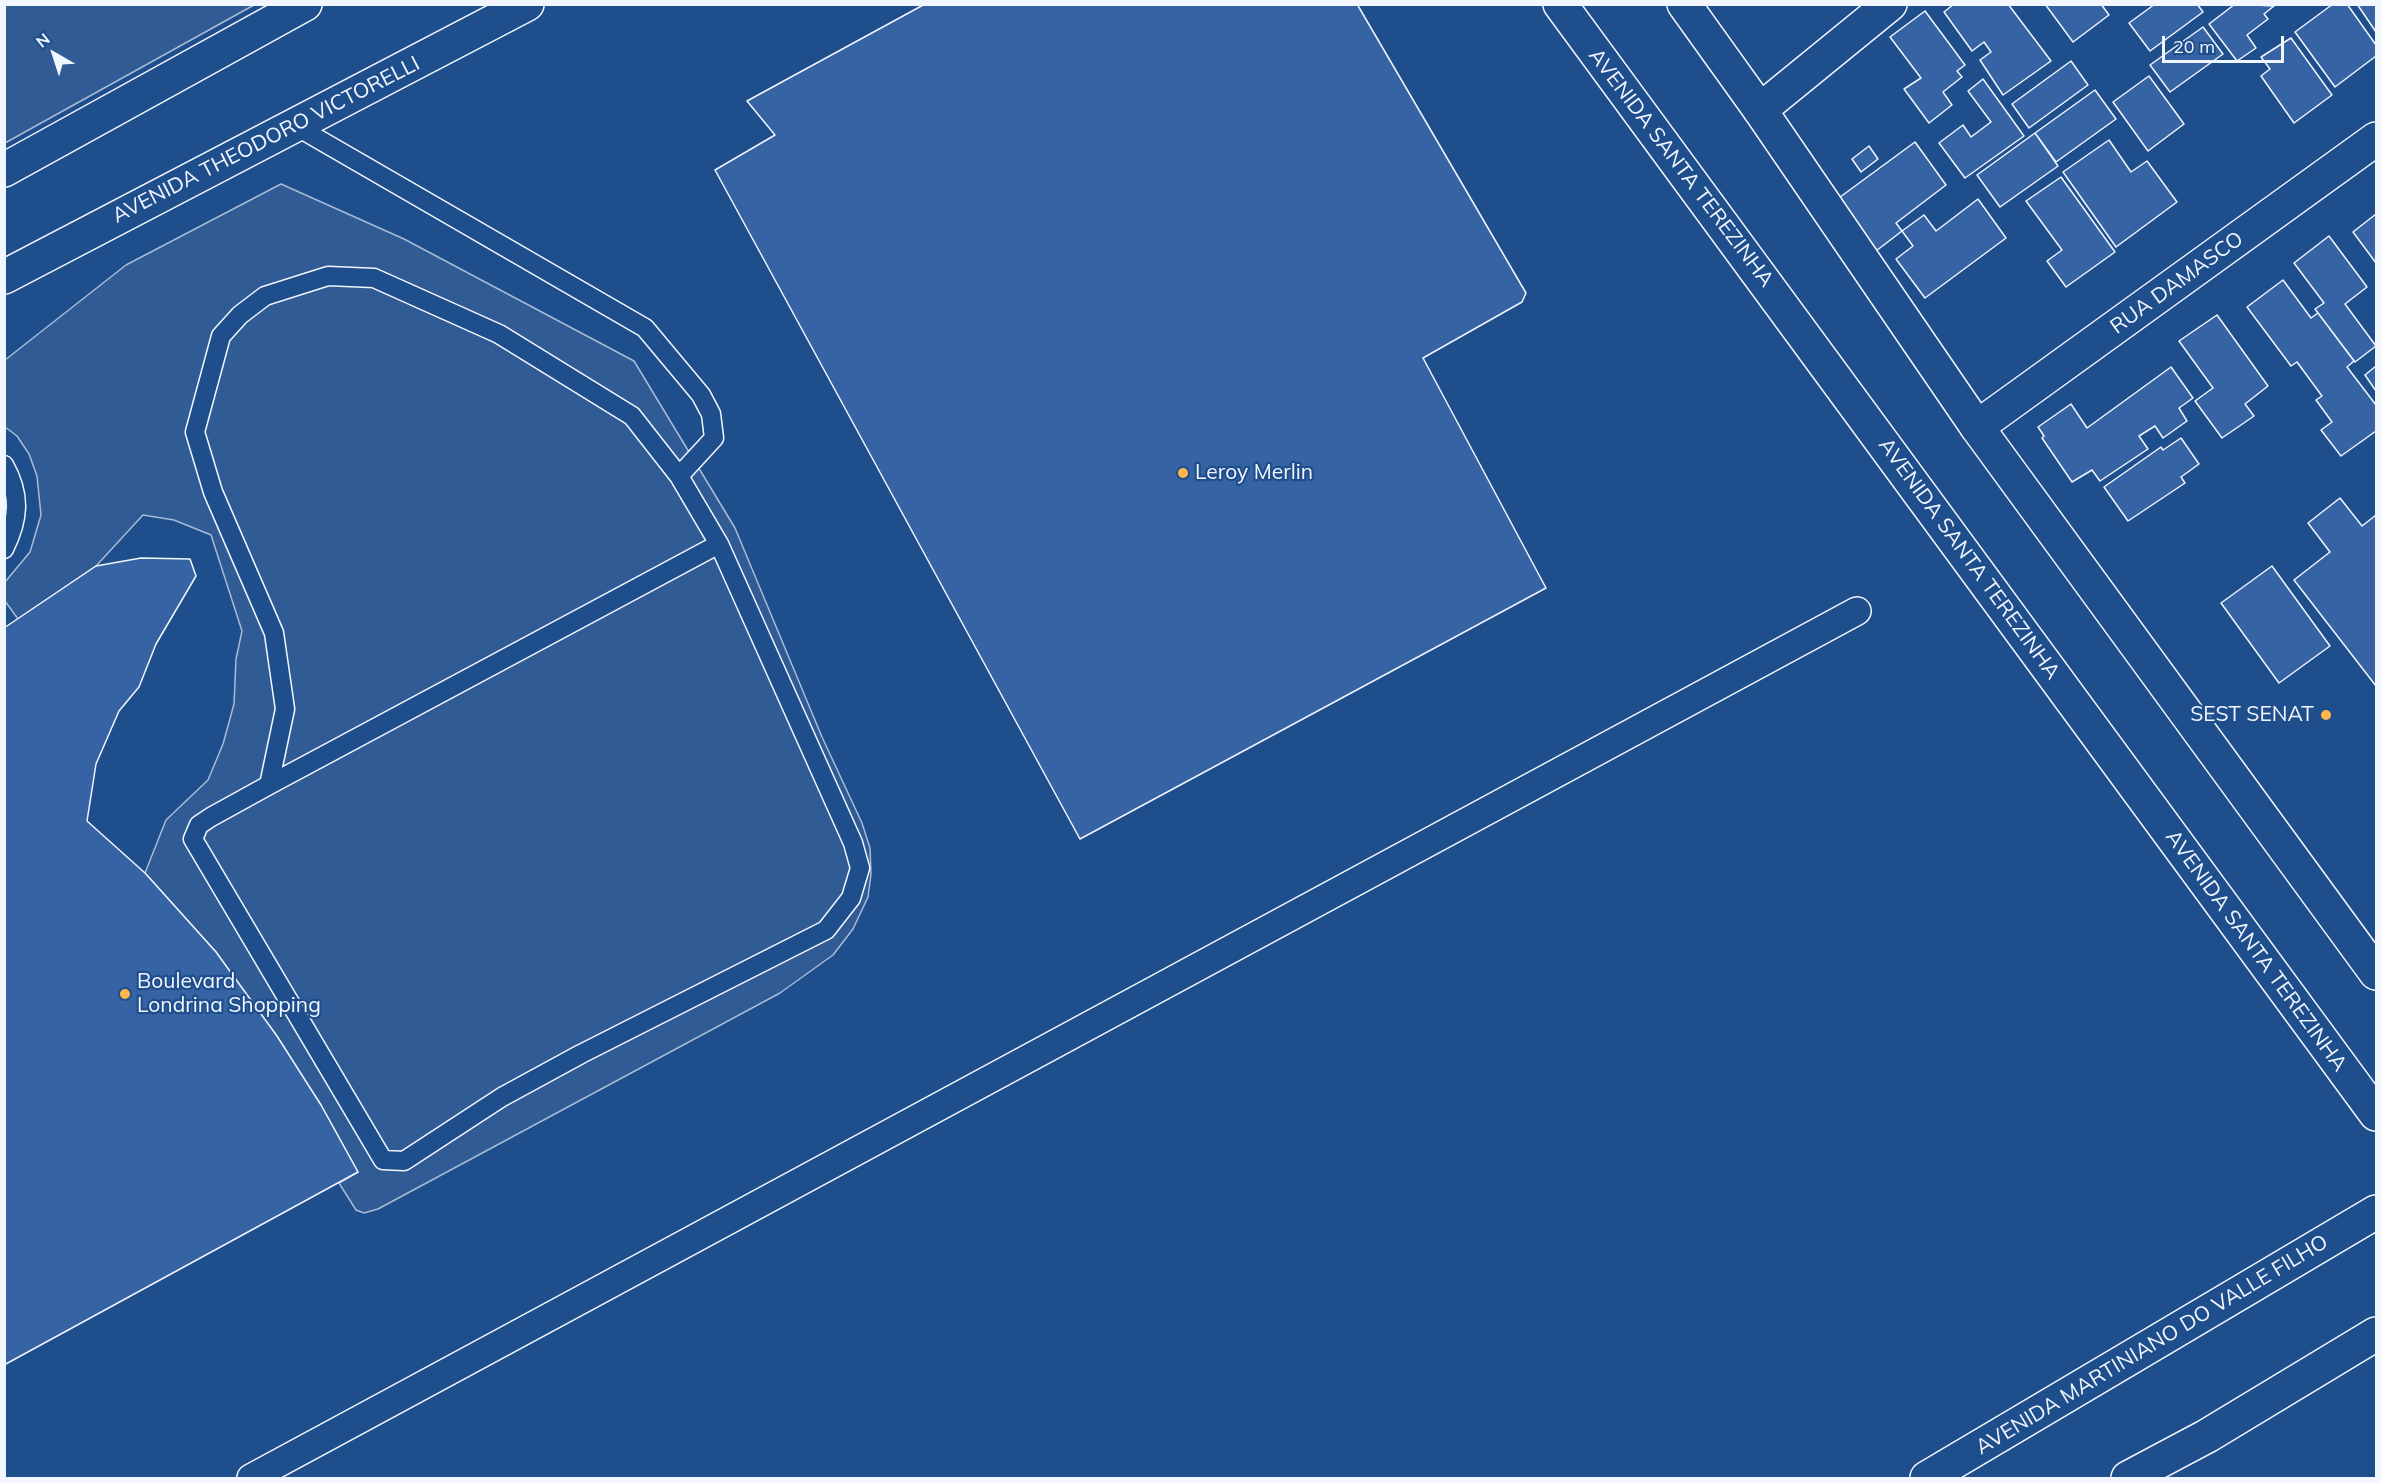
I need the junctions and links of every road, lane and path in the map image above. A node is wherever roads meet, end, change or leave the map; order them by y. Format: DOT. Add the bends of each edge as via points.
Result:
graph roads {
  1 [pos="305,4"];
  2 [pos="527,4"];
  3 [pos="1560,4"];
  4 [pos="1684,4"];
  5 [pos="1890,4"];
  6 [pos="1760,110"];
  7 [pos="294,125"];
  8 [pos="2376,139"];
  9 [pos="4,170"];
  10 [pos="4,277"];
  11 [pos="1977,428"];
  12 [pos="4,465"];
  13 [pos="679,476"];
  14 [pos="719,544"];
  15 [pos="4,549"];
  16 [pos="1857,611"];
  17 [pos="269,785"];
  18 [pos="2376,973"];
  19 [pos="2376,1114"];
  20 [pos="2376,1212"];
  21 [pos="2376,1334"];
  22 [pos="251,1479"];
  23 [pos="1927,1479"];
  24 [pos="2128,1479"];
  1 -- 9 [label="street"];
  2 -- 7 [label="street, AVENIDA THEODORO VICTORELLI"];
  3 -- 19 [label="street, AVENIDA SANTA TEREZINHA"];
  4 -- 6 [label="street"];
  5 -- 6 [label="street"];
  6 -- 11 [label="street"];
  7 -- 10 [label="street, AVENIDA THEODORO VICTORELLI"];
  7 -- 13 [label="lane" via="645,328 701,395 711,414 714,438"];
  8 -- 11 [label="street, RUA DAMASCO"];
  11 -- 18 [label="street"];
  12 -- 15 [label="lane" via="12,479 17,503 15,526"];
  13 -- 14 [label="lane"];
  13 -- 17 [label="lane" via="632,416 499,334 374,278 328,276 265,296 221,336 195,432 213,492 274,633 285,709"];
  14 -- 17 [label="lane"];
  14 -- 17 [label="lane" via="853,843 860,867 851,898 826,930 502,1097 404,1161 383,1160 193,839 199,825"];
  16 -- 22 [label="street"];
  20 -- 23 [label="street, AVENIDA MARTINIANO DO VALLE FILHO"];
  21 -- 24 [label="street"];
}
